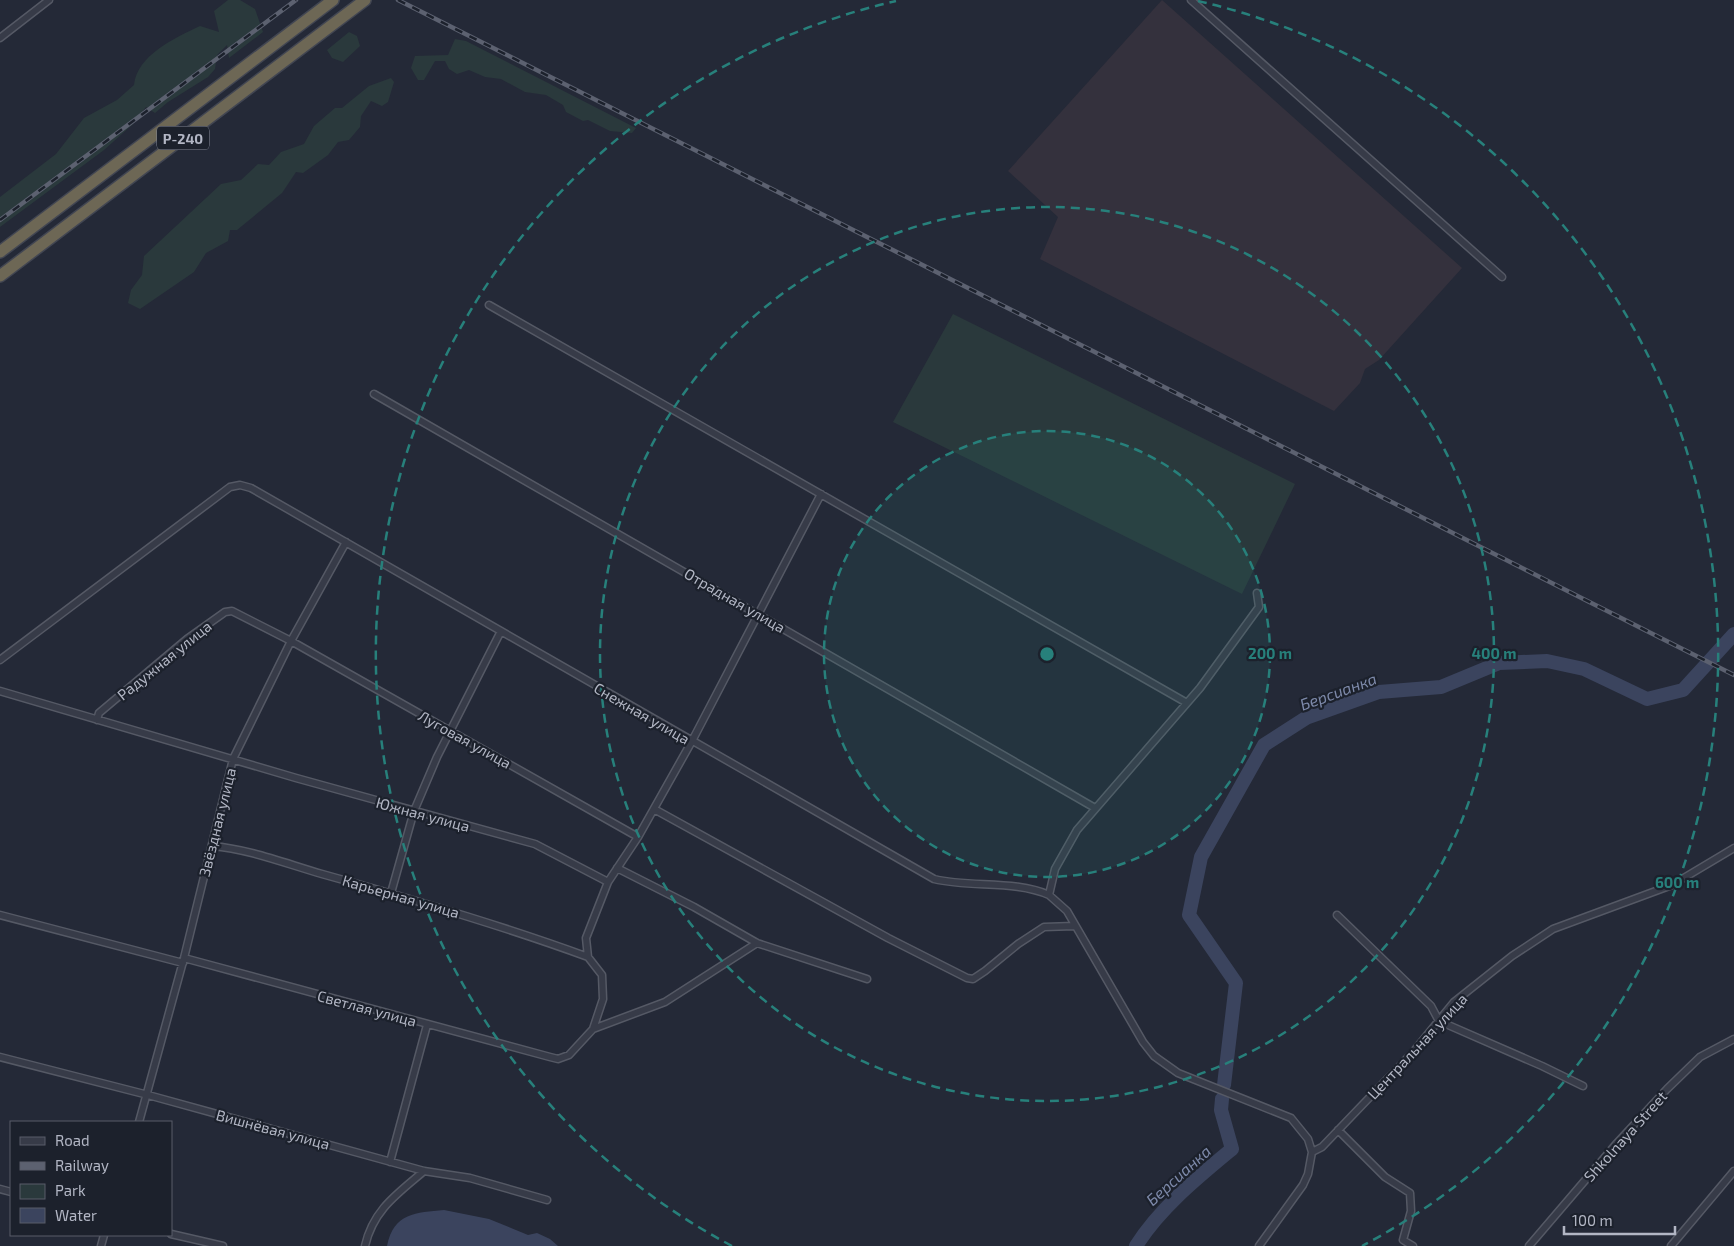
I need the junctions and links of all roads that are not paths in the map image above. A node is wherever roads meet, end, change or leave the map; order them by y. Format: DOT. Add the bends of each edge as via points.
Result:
graph roads {
  1 [pos="49,0"];
  2 [pos="333,0"];
  3 [pos="365,0"];
  4 [pos="1191,0"];
  5 [pos="0,38"];
  6 [pos="0,252"];
  7 [pos="0,276"];
  8 [pos="1502,277"];
  9 [pos="489,305"];
  10 [pos="374,394"];
  11 [pos="821,494"];
  12 [pos="346,542"];
  13 [pos="1257,594"];
  14 [pos="758,613"];
  15 [pos="502,631"];
  16 [pos="291,641"];
  17 [pos="0,660"];
  18 [pos="0,691"];
  19 [pos="1187,703"];
  20 [pos="97,720"];
  21 [pos="451,732"];
  22 [pos="692,741"];
  23 [pos="233,759"];
  24 [pos="1095,808"];
  25 [pos="654,809"];
  26 [pos="414,811"];
  27 [pos="638,837"];
  28 [pos="212,846"];
  29 [pos="1734,848"];
  30 [pos="617,868"];
  31 [pos="608,882"];
  32 [pos="391,893"];
  33 [pos="1049,895"];
  34 [pos="0,915"];
  35 [pos="1337,915"];
  36 [pos="1074,926"];
  37 [pos="757,943"];
  38 [pos="588,957"];
  39 [pos="183,961"];
  40 [pos="866,979"];
  41 [pos="1438,1021"];
  42 [pos="427,1025"];
  43 [pos="593,1029"];
  44 [pos="1734,1040"];
  45 [pos="0,1057"];
  46 [pos="1583,1086"];
  47 [pos="148,1095"];
  48 [pos="139,1121"];
  49 [pos="1338,1130"];
  50 [pos="1312,1152"];
  51 [pos="390,1162"];
  52 [pos="424,1171"];
  53 [pos="1734,1171"];
  54 [pos="547,1200"];
  55 [pos="172,1234"];
  56 [pos="223,1246"];
  57 [pos="365,1246"];
  58 [pos="1259,1246"];
  59 [pos="1413,1246"];
  60 [pos="1529,1246"];
  61 [pos="1671,1246"];
  1 -- 5 [label="street"];
  2 -- 6 [label="highway, Р-240"];
  3 -- 7 [label="highway, Р-240"];
  4 -- 8 [label="street"];
  9 -- 11 [label="street"];
  10 -- 14 [label="street, Отрадная улица"];
  11 -- 14 [label="street"];
  11 -- 19 [label="street"];
  12 -- 15 [label="street, Снежная улица"];
  12 -- 16 [label="street, Звёздная улица"];
  12 -- 17 [label="street, Снежная улица" via="250,488 230,487"];
  13 -- 19 [label="street" via="1259,607"];
  14 -- 22 [label="street"];
  14 -- 24 [label="street, Отрадная улица"];
  15 -- 21 [label="street"];
  15 -- 22 [label="street, Снежная улица"];
  16 -- 20 [label="street, Радужная улица" via="241,614 224,612 99,713"];
  16 -- 21 [label="street, Луговая улица"];
  16 -- 23 [label="street, Звёздная улица"];
  18 -- 20 [label="street, Южная улица"];
  19 -- 24 [label="street"];
  20 -- 23 [label="street, Южная улица"];
  21 -- 26 [label="street"];
  21 -- 27 [label="street, Луговая улица"];
  22 -- 25 [label="street"];
  22 -- 33 [label="street, Снежная улица" via="934,878 953,884 1027,889"];
  23 -- 26 [label="street, Южная улица"];
  23 -- 28 [label="street, Звёздная улица"];
  24 -- 33 [label="street" via="1077,830 1055,869"];
  25 -- 27 [label="street"];
  25 -- 36 [label="street" via="967,978 973,979 1044,927"];
  26 -- 31 [label="street, Южная улица" via="535,844"];
  26 -- 32 [label="street"];
  27 -- 30 [label="street"];
  28 -- 32 [label="street, Карьерная улица"];
  28 -- 39 [label="street, Звёздная улица"];
  29 -- 41 [label="street, Центральная улица" via="1672,885 1553,929 1461,996"];
  30 -- 31 [label="street"];
  30 -- 37 [label="street"];
  31 -- 38 [label="street" via="586,938"];
  32 -- 38 [label="street, Карьерная улица" via="508,927"];
  33 -- 36 [label="street" via="1067,911"];
  34 -- 39 [label="street, Светлая улица"];
  35 -- 41 [label="street" via="1431,1006"];
  36 -- 50 [label="street" via="1154,1056 1178,1073 1290,1118 1308,1139"];
  37 -- 40 [label="street"];
  37 -- 43 [label="street" via="665,1002"];
  38 -- 43 [label="street" via="602,976 603,999"];
  39 -- 42 [label="street, Светлая улица"];
  39 -- 47 [label="street, Звёздная улица"];
  41 -- 46 [label="street"];
  41 -- 49 [label="street, Центральная улица" via="1414,1051"];
  42 -- 43 [label="street, Светлая улица" via="558,1059 569,1055"];
  42 -- 51 [label="street"];
  44 -- 60 [label="street, Shkolnaya Street" via="1700,1058 1667,1089"];
  45 -- 47 [label="street, Вишнёвая улица"];
  47 -- 48 [label="street, Звёздная улица"];
  47 -- 51 [label="street, Вишнёвая улица"];
  49 -- 50 [label="street, Центральная улица" via="1322,1147"];
  49 -- 59 [label="street" via="1385,1177 1410,1194 1412,1204 1404,1240"];
  50 -- 58 [label="street" via="1303,1185"];
  51 -- 52 [label="street, Вишнёвая улица"];
  52 -- 54 [label="street, Вишнёвая улица" via="470,1178"];
  52 -- 57 [label="street" via="380,1211 372,1223"];
  53 -- 61 [label="street"];
  55 -- 56 [label="street"];
}
